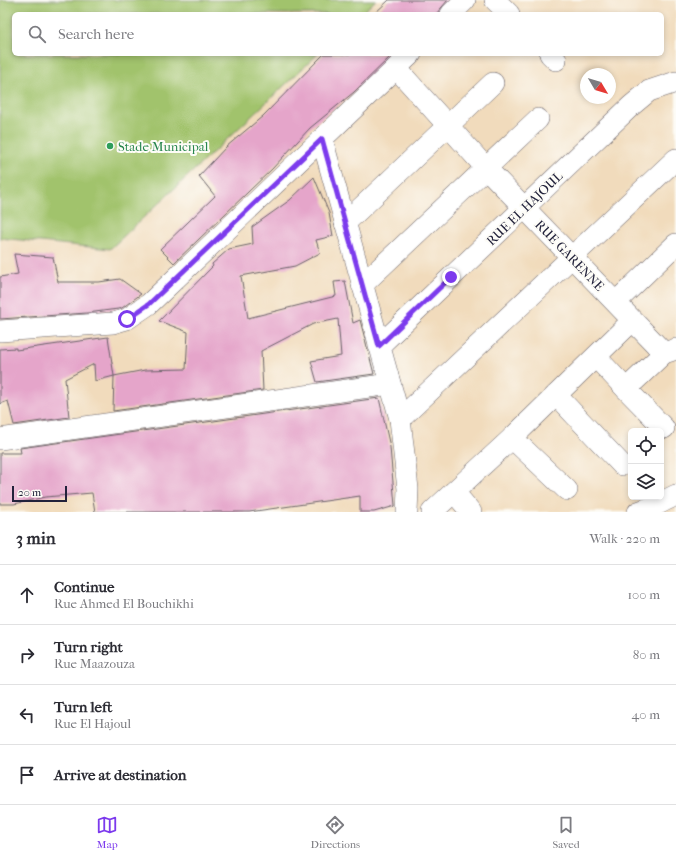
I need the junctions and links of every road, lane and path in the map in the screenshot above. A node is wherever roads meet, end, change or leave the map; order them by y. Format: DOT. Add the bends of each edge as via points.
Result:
graph roads {
  1 [pos="465,0"];
  2 [pos="494,0"];
  3 [pos="453,12"];
  4 [pos="507,12"];
  5 [pos="409,56"];
  6 [pos="396,68"];
  7 [pos="676,82"];
  8 [pos="493,83"];
  9 [pos="538,119"];
  10 [pos="447,125"];
  11 [pos="322,139"];
  12 [pos="676,159"];
  13 [pos="486,168"];
  14 [pos="525,207"];
  15 [pos="345,223"];
  16 [pos="676,244"];
  17 [pos="572,257"];
  18 [pos="362,285"];
  19 [pos="616,302"];
  20 [pos="632,321"];
  21 [pos="0,331"];
  22 [pos="379,346"];
  23 [pos="670,351"];
  24 [pos="596,357"];
  25 [pos="390,384"];
  26 [pos="626,389"];
  27 [pos="556,395"];
  28 [pos="400,419"];
  29 [pos="664,428"];
  30 [pos="512,438"];
  31 [pos="0,439"];
  32 [pos="622,465"];
  33 [pos="567,490"];
  34 [pos="454,492"];
  35 [pos="676,495"];
  36 [pos="408,512"];
  37 [pos="432,512"];
  38 [pos="471,512"];
  39 [pos="638,512"];
  1 -- 3 [label="street"];
  2 -- 4 [label="street"];
  5 -- 6 [label="street"];
  6 -- 10 [label="street, RUE GARENNE"];
  6 -- 11 [label="street"];
  7 -- 14 [label="street, RUE EL HAJOUL" via="649,91"];
  8 -- 10 [label="street"];
  9 -- 13 [label="street"];
  10 -- 13 [label="street, RUE GARENNE"];
  10 -- 15 [label="street"];
  11 -- 15 [label="street"];
  11 -- 21 [label="street" via="149,304 127,319 113,323"];
  12 -- 17 [label="street"];
  13 -- 14 [label="street, RUE GARENNE"];
  13 -- 18 [label="street"];
  14 -- 17 [label="street, RUE GARENNE"];
  14 -- 22 [label="street, RUE EL HAJOUL"];
  15 -- 18 [label="street"];
  16 -- 19 [label="street"];
  17 -- 19 [label="street, RUE GARENNE"];
  17 -- 28 [label="street"];
  18 -- 22 [label="street"];
  19 -- 20 [label="street, RUE GARENNE"];
  20 -- 23 [label="street, RUE GARENNE"];
  20 -- 24 [label="street"];
  22 -- 25 [label="street"];
  23 -- 26 [label="street"];
  24 -- 26 [label="street"];
  24 -- 27 [label="street"];
  25 -- 28 [label="street"];
  25 -- 31 [label="street"];
  26 -- 29 [label="street"];
  27 -- 30 [label="street"];
  27 -- 32 [label="street"];
  28 -- 36 [label="street"];
  30 -- 33 [label="street"];
  30 -- 34 [label="street"];
  34 -- 37 [label="street"];
  34 -- 38 [label="street"];
  35 -- 39 [label="street"];
}
